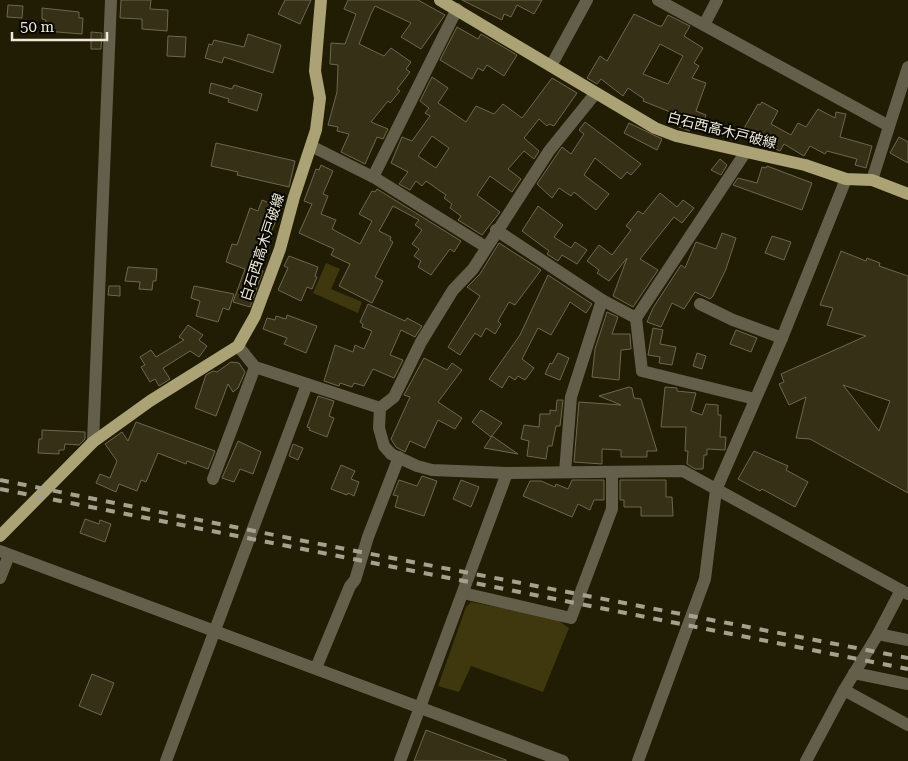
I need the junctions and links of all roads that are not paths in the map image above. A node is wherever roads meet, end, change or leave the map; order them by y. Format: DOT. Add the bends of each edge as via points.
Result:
graph roads {
  1 [pos="111,0"];
  2 [pos="321,0"];
  3 [pos="440,0"];
  4 [pos="587,0"];
  5 [pos="658,0"];
  6 [pos="717,0"];
  7 [pos="456,6"];
  8 [pos="704,25"];
  9 [pos="551,66"];
  10 [pos="908,67"];
  11 [pos="595,94"];
  12 [pos="888,126"];
  13 [pos="311,146"];
  14 [pos="745,153"];
  15 [pos="373,177"];
  16 [pos="846,178"];
  17 [pos="872,180"];
  18 [pos="908,194"];
  19 [pos="496,230"];
  20 [pos="486,247"];
  21 [pos="602,300"];
  22 [pos="700,304"];
  23 [pos="636,318"];
  24 [pos="782,338"];
  25 [pos="238,346"];
  26 [pos="255,367"];
  27 [pos="307,384"];
  28 [pos="755,399"];
  29 [pos="380,408"];
  30 [pos="93,442"];
  31 [pos="399,457"];
  32 [pos="565,472"];
  33 [pos="612,472"];
  34 [pos="507,473"];
  35 [pos="213,479"];
  36 [pos="716,490"];
  37 [pos="0,536"];
  38 [pos="4,553"];
  39 [pos="0,578"];
  40 [pos="905,592"];
  41 [pos="463,593"];
  42 [pos="216,631"];
  43 [pos="878,634"];
  44 [pos="908,640"];
  45 [pos="316,668"];
  46 [pos="854,673"];
  47 [pos="908,684"];
  48 [pos="844,690"];
  49 [pos="421,708"];
  50 [pos="908,724"];
  51 [pos="166,761"];
  52 [pos="400,761"];
  53 [pos="563,761"];
  54 [pos="638,761"];
  55 [pos="806,761"];
  1 -- 30 [label="street"];
  2 -- 13 [label="main road, 白石西高木戸破線" via="314,71 320,98"];
  3 -- 7 [label="main road, 白石西高木戸破線"];
  4 -- 9 [label="street"];
  5 -- 8 [label="street"];
  6 -- 8 [label="street"];
  7 -- 9 [label="main road, 白石西高木戸破線"];
  7 -- 15 [label="street"];
  8 -- 12 [label="street"];
  9 -- 11 [label="main road, 白石西高木戸破線"];
  10 -- 12 [label="street"];
  11 -- 14 [label="main road, 白石西高木戸破線" via="655,128"];
  11 -- 19 [label="street" via="549,152"];
  12 -- 17 [label="street"];
  13 -- 15 [label="street"];
  13 -- 25 [label="main road, 白石西高木戸破線" via="280,249 255,316"];
  14 -- 16 [label="main road, 白石西高木戸破線" via="805,165"];
  14 -- 23 [label="street"];
  15 -- 20 [label="street"];
  16 -- 17 [label="main road, 白石西高木戸破線"];
  16 -- 24 [label="street"];
  17 -- 18 [label="main road, 白石西高木戸破線"];
  19 -- 20 [label="street"];
  19 -- 21 [label="street"];
  20 -- 29 [label="street" via="473,269 452,290 394,397"];
  21 -- 23 [label="street"];
  21 -- 32 [label="street" via="571,397"];
  22 -- 24 [label="street"];
  23 -- 28 [label="street" via="642,371"];
  24 -- 28 [label="street"];
  25 -- 26 [label="street"];
  25 -- 30 [label="main road, 白石西高木戸破線" via="150,401"];
  26 -- 27 [label="street"];
  26 -- 35 [label="street"];
  27 -- 29 [label="street"];
  27 -- 42 [label="street"];
  28 -- 36 [label="street"];
  29 -- 31 [label="street" via="384,446"];
  30 -- 37 [label="main road, 白石西高木戸破線"];
  31 -- 34 [label="street" via="432,470"];
  31 -- 45 [label="street" via="355,580"];
  32 -- 33 [label="street"];
  32 -- 34 [label="street"];
  33 -- 36 [label="street" via="683,471"];
  33 -- 41 [label="street" via="612,509 572,618"];
  34 -- 41 [label="street"];
  36 -- 40 [label="street"];
  36 -- 54 [label="street" via="705,579"];
  38 -- 39 [label="street"];
  38 -- 42 [label="street"];
  40 -- 43 [label="street"];
  41 -- 49 [label="street"];
  42 -- 45 [label="street"];
  42 -- 51 [label="street"];
  43 -- 44 [label="street"];
  43 -- 46 [label="street"];
  45 -- 49 [label="street"];
  46 -- 47 [label="street"];
  46 -- 48 [label="street"];
  48 -- 50 [label="street"];
  48 -- 55 [label="street"];
  49 -- 52 [label="street"];
  49 -- 53 [label="street"];
}
